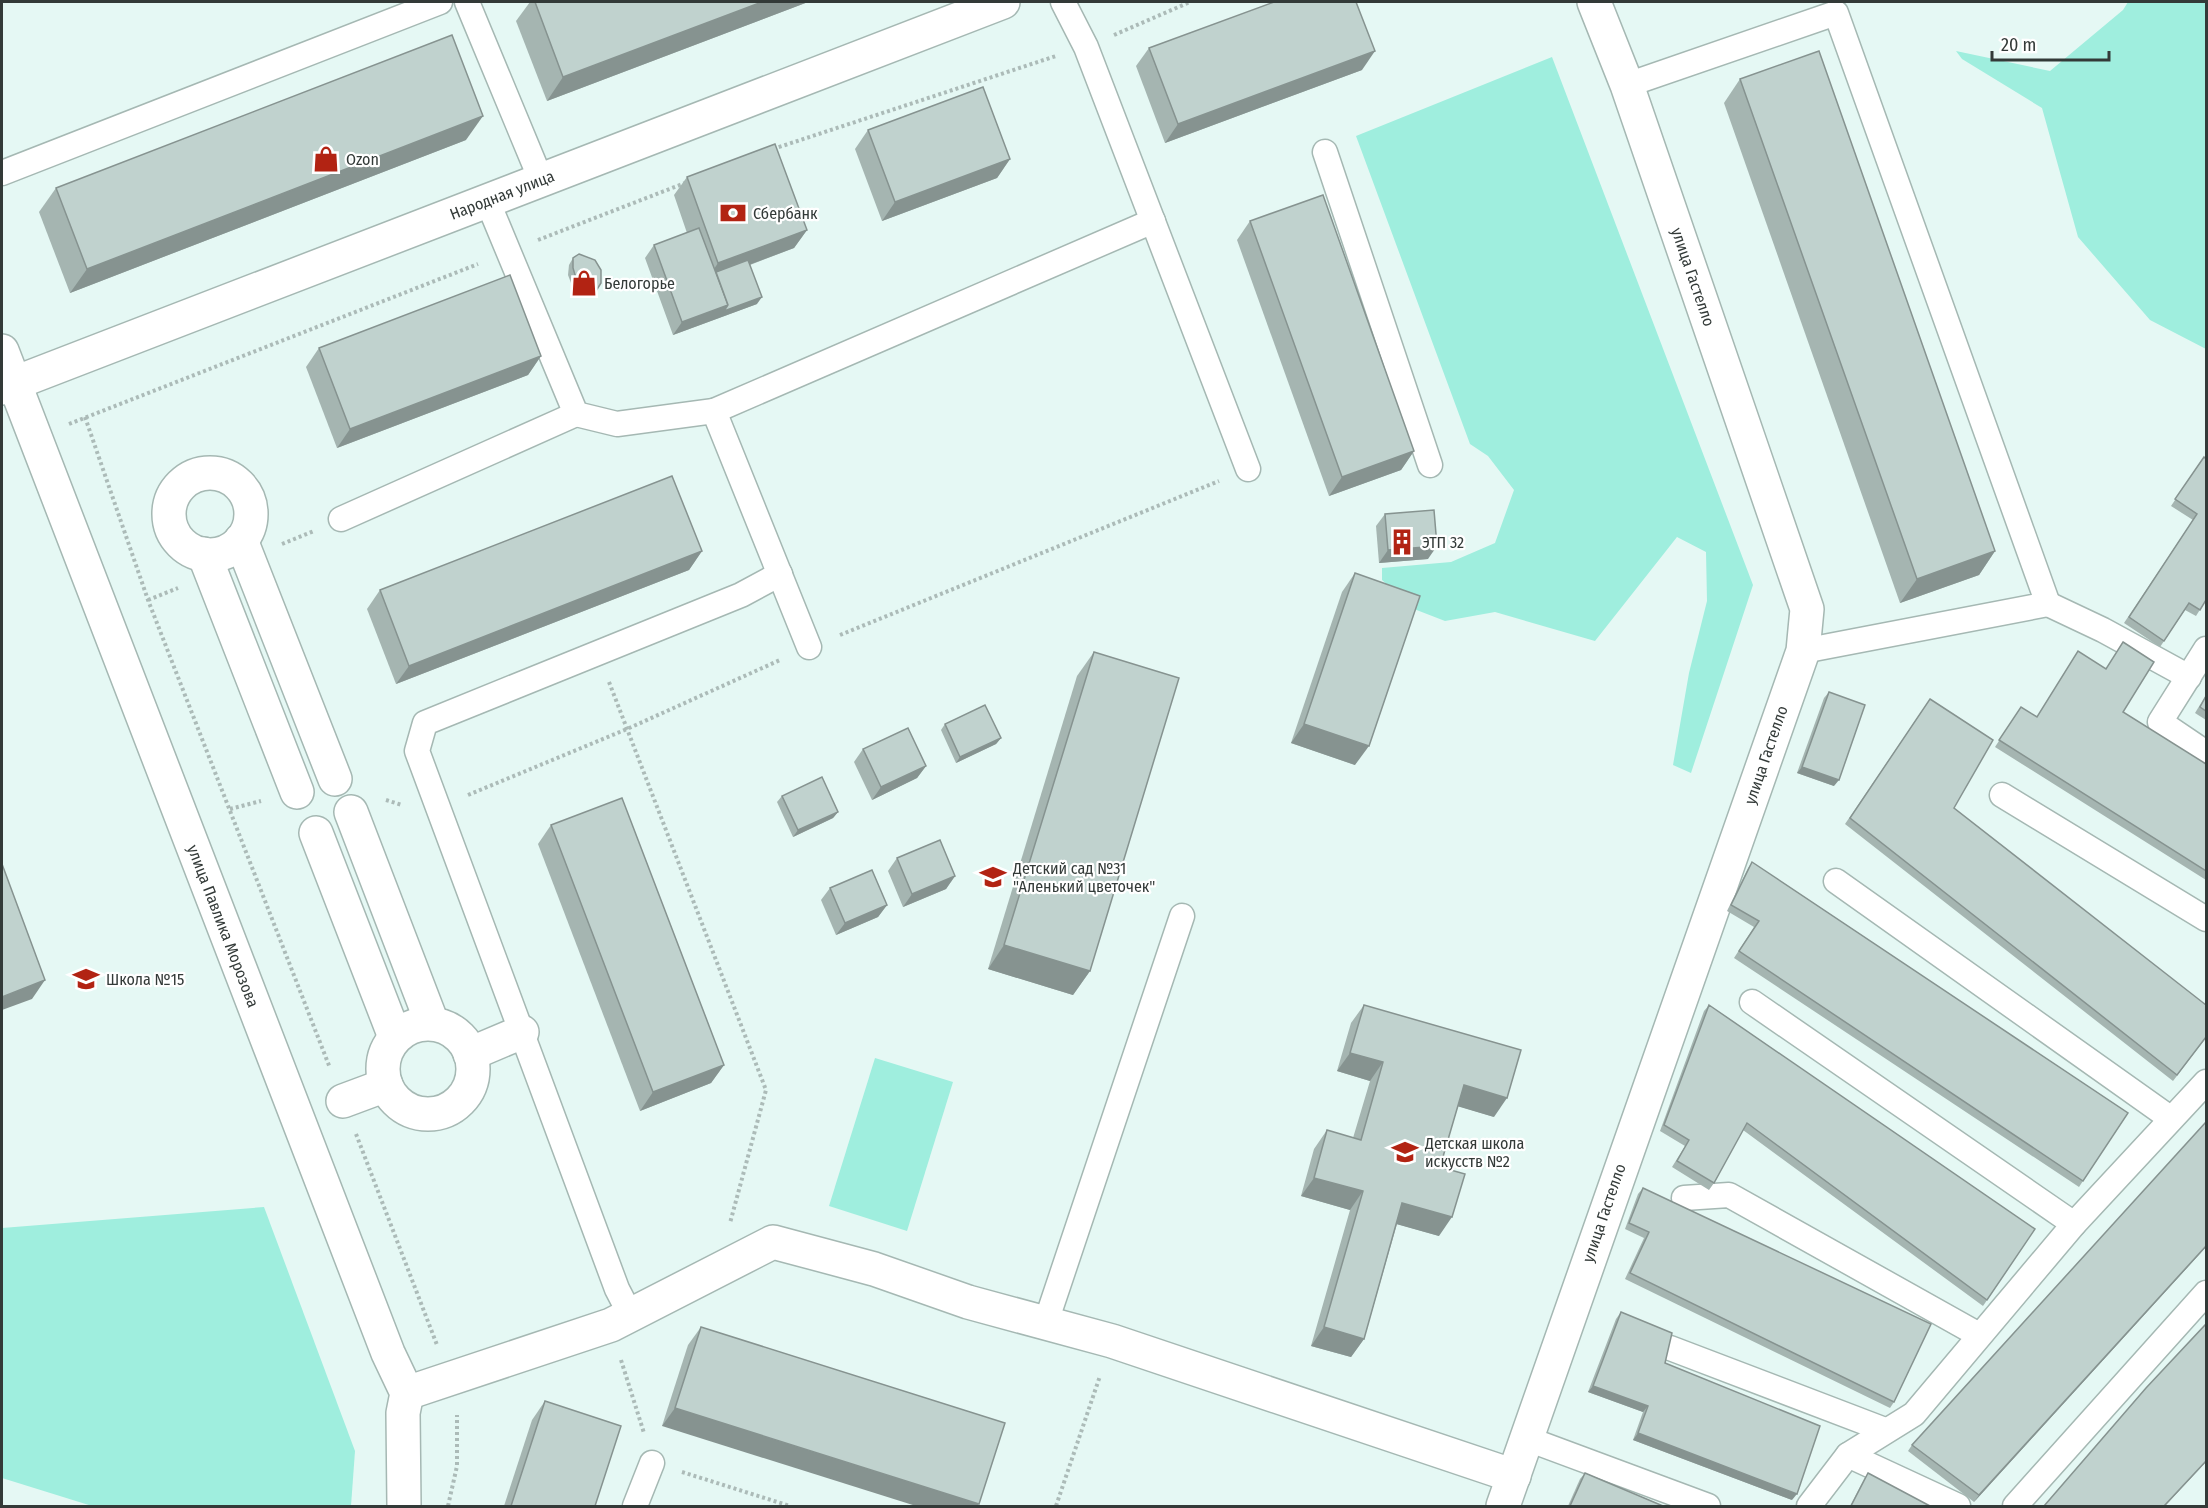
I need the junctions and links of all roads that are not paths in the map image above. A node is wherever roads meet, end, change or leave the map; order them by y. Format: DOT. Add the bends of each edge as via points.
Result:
graph roads {
  1 [pos="440,2"];
  2 [pos="467,2"];
  3 [pos="999,2"];
  4 [pos="1063,2"];
  5 [pos="1594,2"];
  6 [pos="1627,85"];
  7 [pos="1324,152"];
  8 [pos="2,173"];
  9 [pos="541,180"];
  10 [pos="488,200"];
  11 [pos="1153,221"];
  12 [pos="2,351"];
  13 [pos="8,385"];
  14 [pos="714,411"];
  15 [pos="576,414"];
  16 [pos="1430,465"];
  17 [pos="1248,469"];
  18 [pos="341,519"];
  19 [pos="241,540"];
  20 [pos="204,554"];
  21 [pos="780,574"];
  22 [pos="2048,604"];
  23 [pos="809,647"];
  24 [pos="2206,649"];
  25 [pos="1803,651"];
  26 [pos="2189,677"];
  27 [pos="2206,753"];
  28 [pos="335,779"];
  29 [pos="297,792"];
  30 [pos="2002,795"];
  31 [pos="351,812"];
  32 [pos="316,833"];
  33 [pos="1836,881"];
  34 [pos="1182,916"];
  35 [pos="2206,918"];
  36 [pos="1752,1002"];
  37 [pos="432,1023"];
  38 [pos="522,1032"];
  39 [pos="395,1037"];
  40 [pos="470,1054"];
  41 [pos="2206,1082"];
  42 [pos="386,1085"];
  43 [pos="343,1101"];
  44 [pos="2170,1118"];
  45 [pos="1684,1198"];
  46 [pos="2074,1224"];
  47 [pos="2206,1293"];
  48 [pos="621,1321"];
  49 [pos="1046,1322"];
  50 [pos="1979,1335"];
  51 [pos="1670,1348"];
  52 [pos="407,1393"];
  53 [pos="1885,1430"];
  54 [pos="1525,1438"];
  55 [pos="1848,1455"];
  56 [pos="652,1462"];
  57 [pos="1514,1476"];
  58 [pos="404,1506"];
  59 [pos="634,1506"];
  60 [pos="1503,1506"];
  61 [pos="1708,1506"];
  62 [pos="1809,1506"];
  63 [pos="1958,1506"];
  64 [pos="2015,1506"];
  1 -- 8 [label="lane"];
  2 -- 9 [label="lane"];
  3 -- 9 [label="street, Народная улица"];
  4 -- 11 [label="lane" via="1086,47"];
  5 -- 6 [label="street, улица Гастелло"];
  6 -- 22 [label="lane" via="1836,13"];
  6 -- 25 [label="street, улица Гастелло" via="1807,609"];
  7 -- 16 [label="lane"];
  9 -- 10 [label="street, Народная улица"];
  10 -- 13 [label="street, Народная улица"];
  10 -- 15 [label="lane"];
  11 -- 14 [label="lane"];
  11 -- 17 [label="lane"];
  12 -- 13 [label="street, улица Павлика Морозова"];
  13 -- 52 [label="street, улица Павлика Морозова" via="35,437 388,1353"];
  14 -- 15 [label="lane" via="617,424"];
  14 -- 21 [label="lane"];
  15 -- 18 [label="lane"];
  19 -- 20 [label="street" via="221,553"];
  19 -- 20 [label="street" via="251,515 244,490 224,475 198,474 177,488 169,512 176,537 184,546"];
  19 -- 28 [label="street"];
  20 -- 29 [label="street"];
  21 -- 23 [label="lane"];
  21 -- 38 [label="lane" via="741,595 425,723 417,751"];
  22 -- 25 [label="lane"];
  22 -- 26 [label="lane"];
  24 -- 26 [label="lane"];
  25 -- 54 [label="street, улица Гастелло"];
  26 -- 27 [label="lane" via="2160,722"];
  28 -- 29 [label="street" via="318,776"];
  28 -- 31 [label="street" via="347,790"];
  29 -- 32 [label="street" via="294,809 298,820"];
  30 -- 35 [label="lane"];
  31 -- 32 [label="street" via="338,830"];
  31 -- 37 [label="street"];
  32 -- 39 [label="street"];
  33 -- 44 [label="lane"];
  34 -- 49 [label="lane"];
  36 -- 46 [label="lane"];
  37 -- 39 [label="street" via="412,1026"];
  37 -- 40 [label="street" via="452,1030"];
  38 -- 40 [label="street"];
  38 -- 48 [label="lane" via="617,1288"];
  39 -- 42 [label="street" via="384,1054 382,1075"];
  40 -- 42 [label="street" via="471,1083 461,1101 443,1112 423,1115 404,1108"];
  41 -- 44 [label="lane"];
  42 -- 43 [label="street"];
  44 -- 46 [label="lane"];
  45 -- 50 [label="lane" via="1729,1195"];
  46 -- 50 [label="lane"];
  47 -- 64 [label="lane"];
  48 -- 49 [label="street" via="773,1242"];
  48 -- 52 [label="street"];
  49 -- 57 [label="street"];
  50 -- 53 [label="lane" via="1914,1414"];
  51 -- 53 [label="lane"];
  52 -- 58 [label="street" via="403,1413"];
  53 -- 55 [label="lane"];
  54 -- 57 [label="street, улица Гастелло"];
  54 -- 61 [label="lane"];
  55 -- 62 [label="lane"];
  55 -- 63 [label="lane"];
  56 -- 59 [label="lane"];
  57 -- 60 [label="street, улица Гастелло"];
}
